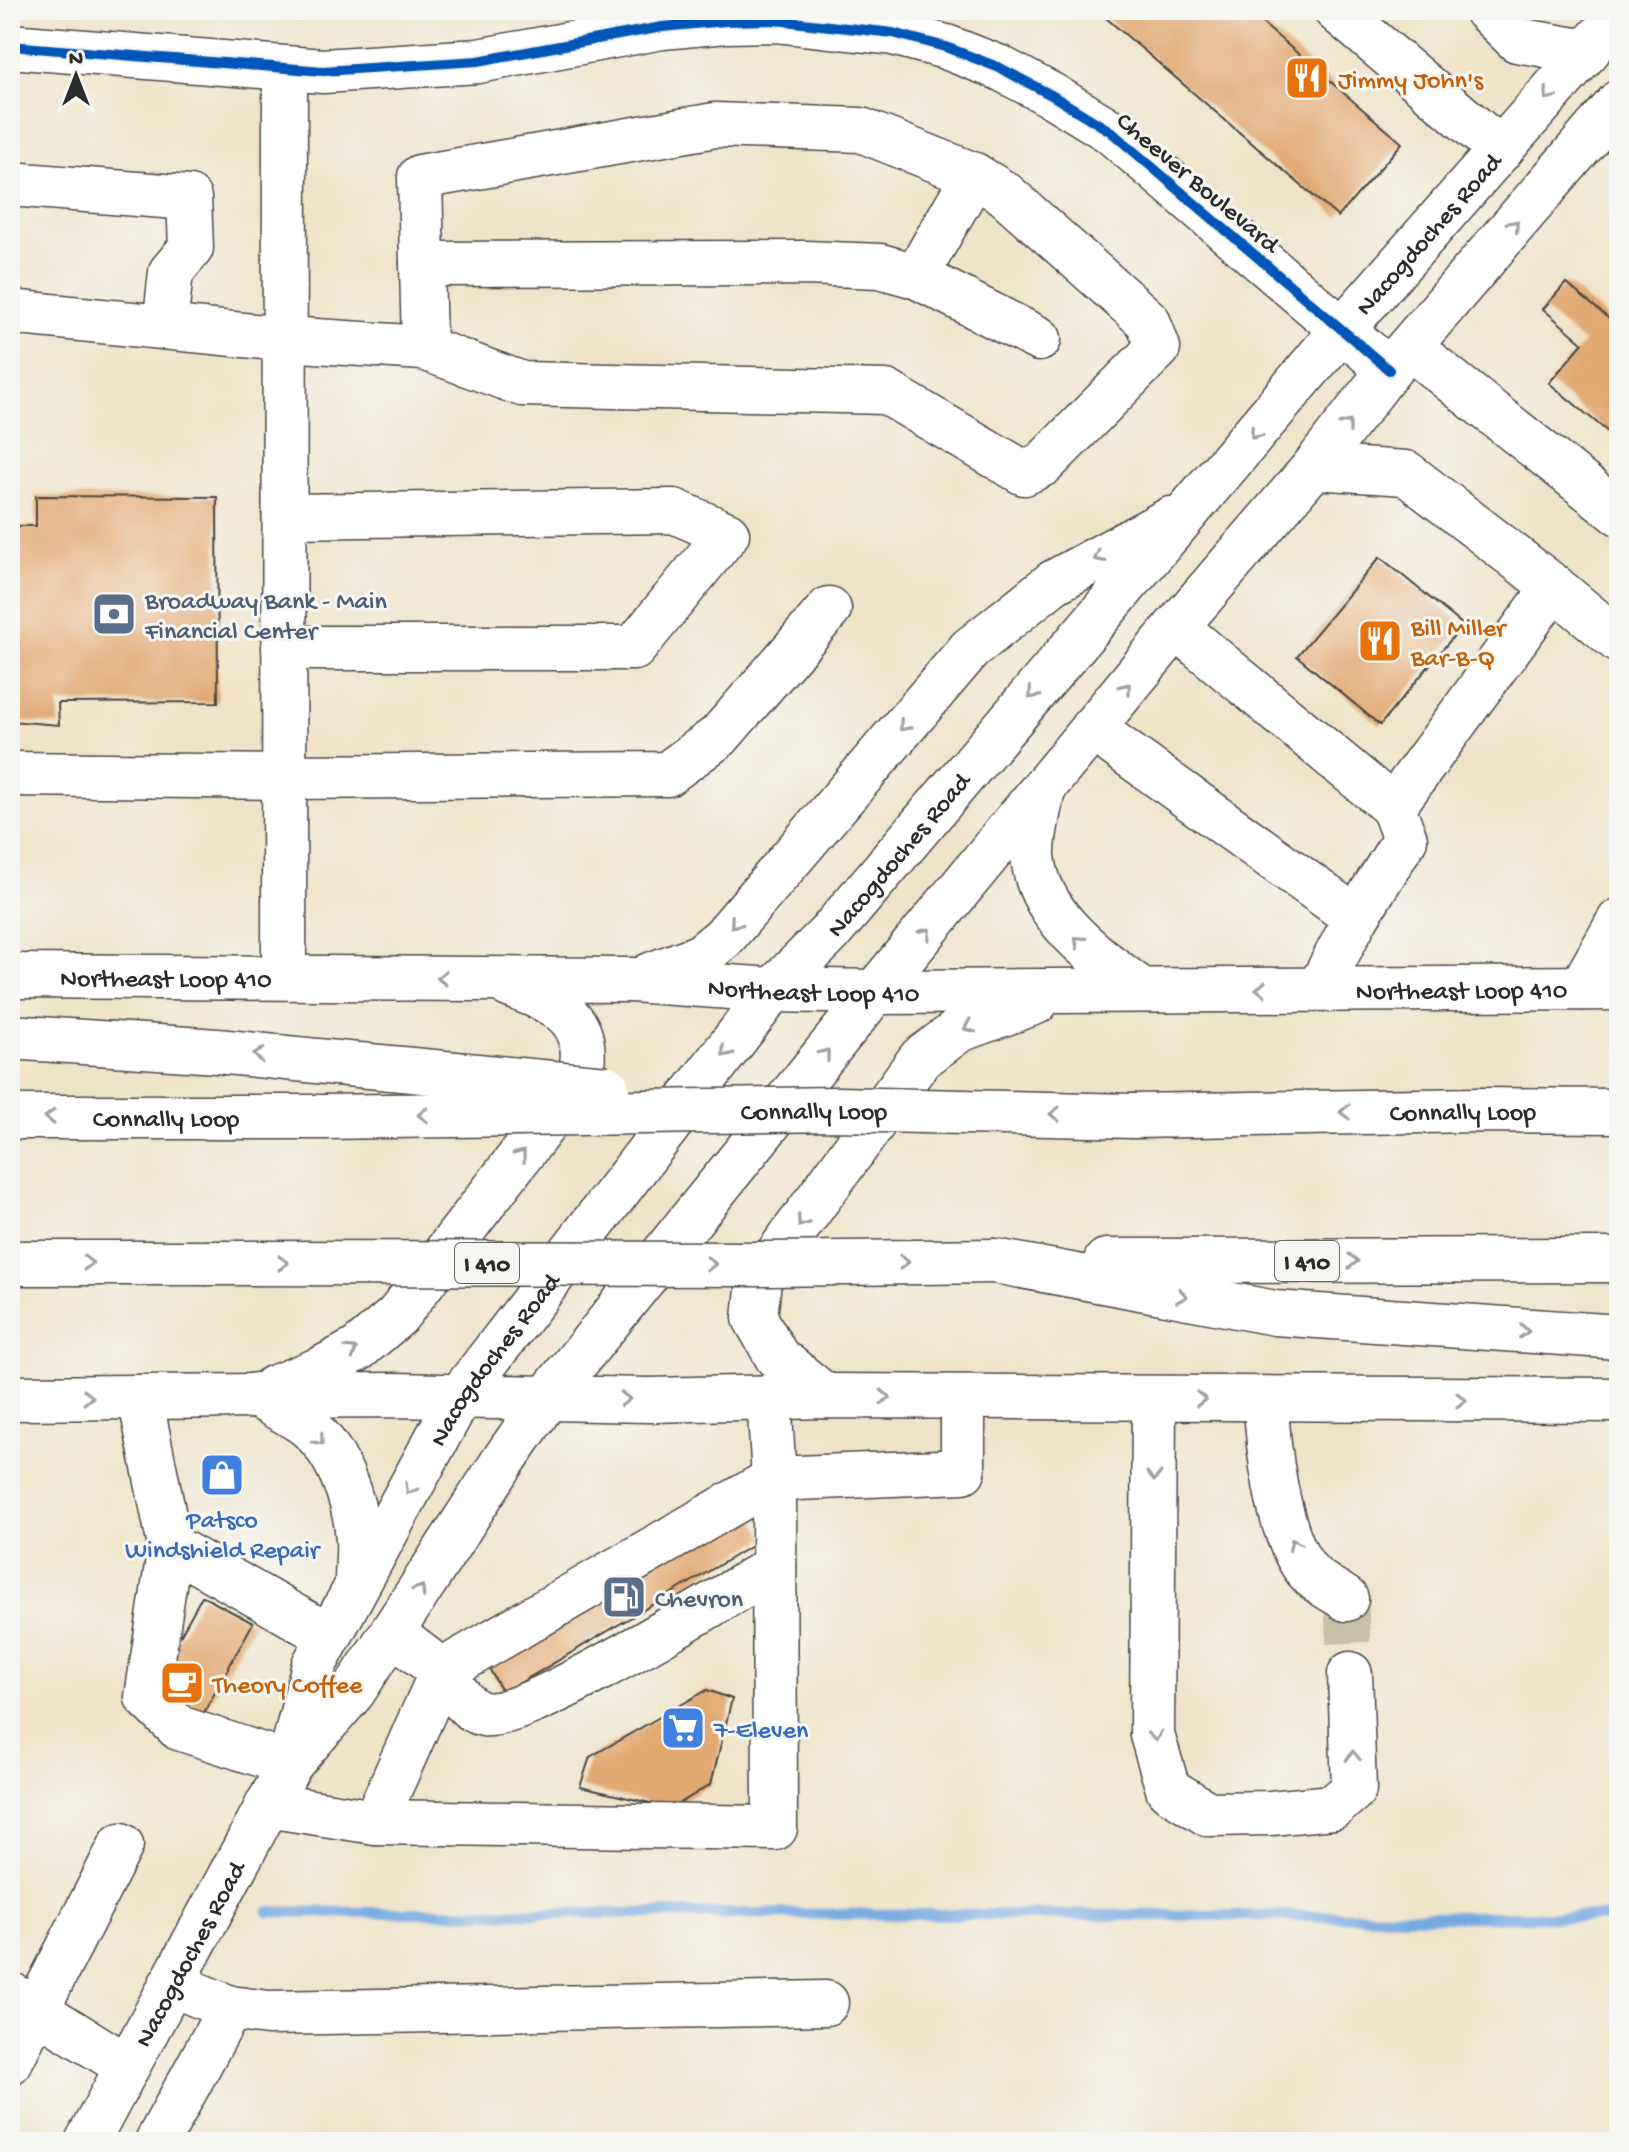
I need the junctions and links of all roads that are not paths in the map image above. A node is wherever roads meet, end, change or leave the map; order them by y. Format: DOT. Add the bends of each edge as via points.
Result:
graph roads {
  1 [pos="1336,10"];
  2 [pos="1486,10"];
  3 [pos="1619,15"];
  4 [pos="803,16"];
  5 [pos="10,46"];
  6 [pos="1587,52"];
  7 [pos="285,69"];
  8 [pos="1619,102"];
  9 [pos="1501,150"];
  10 [pos="974,175"];
  11 [pos="10,184"];
  12 [pos="422,264"];
  13 [pos="916,276"];
  14 [pos="10,312"];
  15 [pos="165,327"];
  16 [pos="1341,331"];
  17 [pos="285,339"];
  18 [pos="1039,339"];
  19 [pos="424,348"];
  20 [pos="1399,359"];
  21 [pos="1314,467"];
  22 [pos="1193,508"];
  23 [pos="1619,513"];
  24 [pos="285,516"];
  25 [pos="1554,587"];
  26 [pos="829,609"];
  27 [pos="1176,627"];
  28 [pos="1619,641"];
  29 [pos="284,648"];
  30 [pos="1092,728"];
  31 [pos="10,774"];
  32 [pos="284,777"];
  33 [pos="1043,788"];
  34 [pos="1393,807"];
  35 [pos="1356,918"];
  36 [pos="1619,921"];
  37 [pos="10,976"];
  38 [pos="284,977"];
  39 [pos="491,978"];
  40 [pos="632,980"];
  41 [pos="1600,988"];
  42 [pos="1140,989"];
  43 [pos="1319,989"];
  44 [pos="773,990"];
  45 [pos="1068,991"];
  46 [pos="875,992"];
  47 [pos="10,1037"];
  48 [pos="837,1109"];
  49 [pos="1619,1111"];
  50 [pos="10,1117"];
  51 [pos="1619,1260"];
  52 [pos="995,1261"];
  53 [pos="10,1263"];
  54 [pos="1619,1337"];
  55 [pos="256,1395"];
  56 [pos="460,1396"];
  57 [pos="825,1396"];
  58 [pos="140,1397"];
  59 [pos="769,1397"];
  60 [pos="963,1397"];
  61 [pos="10,1398"];
  62 [pos="547,1398"];
  63 [pos="1154,1398"];
  64 [pos="1266,1399"];
  65 [pos="1619,1400"];
  66 [pos="774,1479"];
  67 [pos="170,1546"];
  68 [pos="774,1567"];
  69 [pos="357,1586"];
  70 [pos="1346,1599"];
  71 [pos="392,1633"];
  72 [pos="329,1636"];
  73 [pos="442,1671"];
  74 [pos="1350,1674"];
  75 [pos="290,1764"];
  76 [pos="267,1805"];
  77 [pos="375,1822"];
  78 [pos="121,1845"];
  79 [pos="171,1984"];
  80 [pos="23,2002"];
  81 [pos="826,2003"];
  82 [pos="230,2008"];
  83 [pos="10,2062"];
  84 [pos="127,2066"];
  85 [pos="87,2142"];
  86 [pos="157,2142"];
  1 -- 9 [label="main road"];
  2 -- 6 [label="main road" via="1517,40"];
  3 -- 6 [label="main road, Nacogdoches Road"];
  4 -- 7 [label="main road, Cheever Boulevard" via="662,27 478,61"];
  4 -- 16 [label="main road, Cheever Boulevard" via="946,47 1053,96 1110,131"];
  5 -- 7 [label="main road, Cheever Boulevard"];
  6 -- 9 [label="main road, Nacogdoches Road, one-way"];
  7 -- 17 [label="main road"];
  20 -- 8 [label="main road, Nacogdoches Road, one-way"];
  9 -- 16 [label="main road, Nacogdoches Road"];
  10 -- 12 [label="main road" via="861,130 715,125 420,177"];
  10 -- 13 [label="main road"];
  10 -- 19 [label="main road" via="1005,194 1148,321 1158,348 1043,464 1024,473 886,392 522,384"];
  11 -- 15 [label="main road" via="189,198 191,248 171,272"];
  12 -- 13 [label="main road" via="806,263 880,266"];
  12 -- 19 [label="main road"];
  13 -- 18 [label="main road"];
  14 -- 15 [label="main road"];
  15 -- 17 [label="main road"];
  16 -- 20 [label="main road, Cheever Boulevard"];
  16 -- 22 [label="main road, Nacogdoches Road, one-way"];
  17 -- 19 [label="main road"];
  17 -- 24 [label="main road"];
  21 -- 20 [label="main road, Nacogdoches Road, one-way"];
  20 -- 23 [label="main road, Cheever Boulevard"];
  21 -- 25 [label="main road" via="1406,473"];
  21 -- 27 [label="main road, Nacogdoches Road"];
  22 -- 40 [label="main road, one-way" via="1054,582 970,649 723,938 701,956"];
  22 -- 44 [label="main road, Nacogdoches Road, one-way" via="829,934"];
  24 -- 29 [label="main road"];
  24 -- 29 [label="main road" via="674,511 727,534 634,648"];
  25 -- 28 [label="main road"];
  25 -- 34 [label="main road"];
  26 -- 32 [label="main road" via="719,736 667,774"];
  30 -- 27 [label="main road, Nacogdoches Road, one-way"];
  27 -- 34 [label="main road"];
  29 -- 32 [label="main road"];
  30 -- 33 [label="main road, Nacogdoches Road"];
  30 -- 35 [label="main road"];
  31 -- 32 [label="main road"];
  32 -- 38 [label="main road"];
  42 -- 33 [label="main road, one-way" via="1066,929 1044,894 1033,856"];
  46 -- 33 [label="main road, Nacogdoches Road, one-way"];
  34 -- 35 [label="main road" via="1405,839"];
  35 -- 43 [label="main road"];
  36 -- 41 [label="main road"];
  37 -- 38 [label="main road, Northeast Loop 410"];
  39 -- 38 [label="main road, Northeast Loop 410, one-way"];
  39 -- 40 [label="main road, Northeast Loop 410"];
  55 -- 39 [label="main road, one-way" via="358,1349 397,1316 580,1078 581,1033 567,1012"];
  40 -- 44 [label="main road, Northeast Loop 410"];
  41 -- 43 [label="main road, Northeast Loop 410"];
  43 -- 42 [label="main road, Northeast Loop 410, one-way"];
  42 -- 45 [label="main road, Northeast Loop 410"];
  44 -- 46 [label="main road, Northeast Loop 410"];
  44 -- 56 [label="main road, Nacogdoches Road, one-way"];
  45 -- 46 [label="main road, Northeast Loop 410"];
  45 -- 57 [label="main road, one-way" via="959,1030 920,1059 759,1280 755,1318 777,1357"];
  62 -- 46 [label="main road, Nacogdoches Road, one-way"];
  48 -- 47 [label="main road, one-way, bridge" via="217,1051"];
  49 -- 48 [label="main road, Connally Loop, one-way, bridge" via="1133,1116"];
  48 -- 50 [label="main road, Connally Loop, one-way, bridge"];
  52 -- 51 [label="main road, I 410, one-way"];
  53 -- 52 [label="main road, I 410, one-way, bridge"];
  52 -- 54 [label="main road, one-way" via="1275,1313"];
  55 -- 56 [label="main road"];
  55 -- 58 [label="main road"];
  55 -- 69 [label="main road, one-way" via="306,1425 329,1451 353,1506"];
  56 -- 62 [label="main road"];
  56 -- 69 [label="main road, Nacogdoches Road, one-way"];
  57 -- 59 [label="main road"];
  57 -- 60 [label="main road, one-way"];
  61 -- 58 [label="main road, one-way"];
  58 -- 67 [label="main road"];
  62 -- 59 [label="main road, one-way"];
  59 -- 66 [label="main road"];
  60 -- 63 [label="main road"];
  60 -- 66 [label="main road" via="963,1471"];
  71 -- 62 [label="main road, Nacogdoches Road, one-way"];
  63 -- 64 [label="main road, one-way"];
  63 -- 74 [label="main road, one-way" via="1152,1735 1168,1789 1208,1814 1333,1807 1354,1789"];
  64 -- 65 [label="main road, one-way"];
  70 -- 64 [label="main road, one-way" via="1310,1574 1289,1536 1267,1440"];
  66 -- 68 [label="main road"];
  66 -- 73 [label="main road"];
  67 -- 72 [label="main road"];
  67 -- 75 [label="main road" via="147,1697 179,1728"];
  68 -- 73 [label="main road" via="564,1688 518,1708 484,1714 464,1703"];
  68 -- 77 [label="main road" via="775,1828"];
  69 -- 72 [label="main road, Nacogdoches Road"];
  71 -- 73 [label="main road"];
  71 -- 75 [label="main road, Nacogdoches Road" via="353,1692"];
  72 -- 75 [label="main road, Nacogdoches Road" via="314,1665"];
  73 -- 77 [label="main road"];
  75 -- 76 [label="main road, Nacogdoches Road"];
  76 -- 77 [label="main road"];
  76 -- 79 [label="main road, Nacogdoches Road"];
  78 -- 80 [label="main road"];
  79 -- 82 [label="main road"];
  79 -- 84 [label="main road, Nacogdoches Road"];
  80 -- 83 [label="main road"];
  80 -- 84 [label="main road"];
  81 -- 82 [label="main road" via="268,2013"];
  82 -- 86 [label="main road"];
  84 -- 85 [label="main road, Nacogdoches Road"];
}
